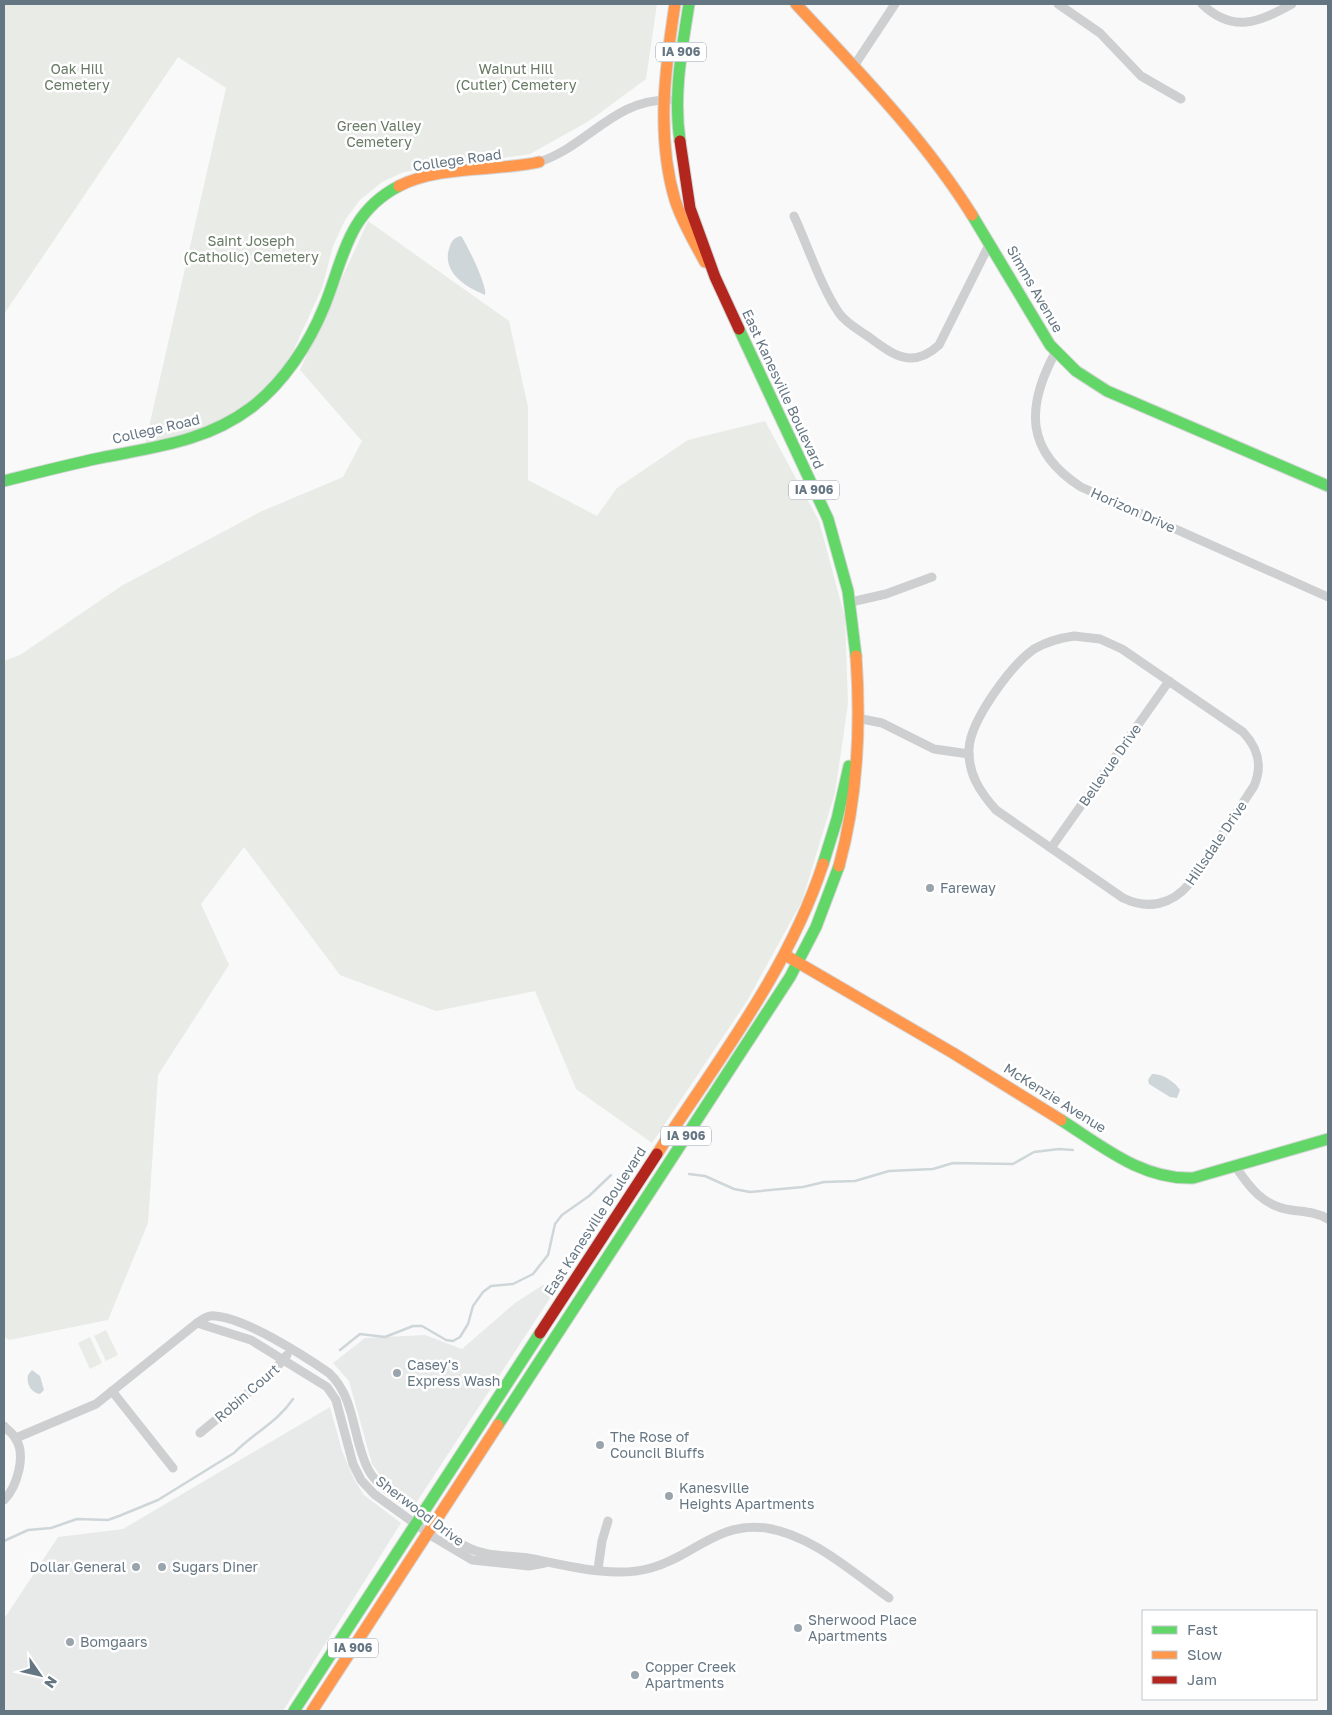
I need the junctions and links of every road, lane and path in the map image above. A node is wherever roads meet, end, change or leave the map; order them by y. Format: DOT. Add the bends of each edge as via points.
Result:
graph roads {
  1 [pos="675,4"];
  2 [pos="689,4"];
  3 [pos="796,4"];
  4 [pos="895,4"];
  5 [pos="1058,4"];
  6 [pos="1202,4"];
  7 [pos="1292,4"];
  8 [pos="854,66"];
  9 [pos="1181,99"];
  10 [pos="662,100"];
  11 [pos="676,100"];
  12 [pos="539,162"];
  13 [pos="794,216"];
  14 [pos="990,243"];
  15 [pos="715,278"];
  16 [pos="1056,352"];
  17 [pos="4,481"];
  18 [pos="1328,486"];
  19 [pos="932,576"];
  20 [pos="1328,597"];
  21 [pos="851,602"];
  22 [pos="1169,681"];
  23 [pos="857,718"];
  24 [pos="969,754"];
  25 [pos="1051,848"];
  26 [pos="785,955"];
  27 [pos="799,963"];
  28 [pos="1328,1139"];
  29 [pos="1235,1166"];
  30 [pos="1328,1219"];
  31 [pos="198,1323"];
  32 [pos="290,1350"];
  33 [pos="284,1360"];
  34 [pos="112,1391"];
  35 [pos="4,1426"];
  36 [pos="200,1433"];
  37 [pos="16,1438"];
  38 [pos="172,1468"];
  39 [pos="4,1500"];
  40 [pos="423,1512"];
  41 [pos="608,1521"];
  42 [pos="416,1523"];
  43 [pos="431,1527"];
  44 [pos="598,1569"];
  45 [pos="889,1598"];
  46 [pos="294,1711"];
  47 [pos="312,1711"];
  1 -- 10 [label="main road, East Kanesville Boulevard / IA 906"];
  2 -- 11 [label="main road, East Kanesville Boulevard / IA 906"];
  3 -- 8 [label="main road, Simms Avenue"];
  4 -- 8 [label="street"];
  5 -- 9 [label="street" via="1100,33 1141,76"];
  6 -- 7 [label="street" via="1222,18 1242,23 1259,21"];
  8 -- 14 [label="main road, Simms Avenue" via="925,146"];
  10 -- 11 [label="street, College Road"];
  10 -- 12 [label="street, College Road" via="625,109 578,143 555,157"];
  10 -- 15 [label="main road, East Kanesville Boulevard / IA 906" via="664,141 672,189 690,238"];
  11 -- 15 [label="main road, East Kanesville Boulevard / IA 906" via="678,142 690,208"];
  12 -- 17 [label="main road, College Road" via="417,179 383,194 356,225 321,315 293,365 263,399 222,426 189,440"];
  13 -- 14 [label="street" via="839,314 894,355 908,359 929,353 939,345"];
  14 -- 16 [label="main road, Simms Avenue"];
  15 -- 21 [label="main road, East Kanesville Boulevard / IA 906" via="828,519"];
  16 -- 18 [label="main road, Simms Avenue" via="1074,372 1107,391"];
  16 -- 20 [label="street, Horizon Drive" via="1038,387 1035,415 1043,448 1062,474 1081,487"];
  19 -- 21 [label="street" via="886,594"];
  21 -- 23 [label="main road, East Kanesville Boulevard / IA 906" via="857,658"];
  22 -- 24 [label="street, Hillsdale Drive" via="1122,649 1090,637 1069,637 1043,644 1025,656 976,722"];
  22 -- 25 [label="street, Bellevue Drive"];
  22 -- 25 [label="street, Hillsdale Drive" via="1243,732 1255,747 1259,762 1254,786 1190,884 1165,902 1150,905 1133,902"];
  23 -- 24 [label="street" via="882,723 934,749"];
  23 -- 26 [label="main road, East Kanesville Boulevard / IA 906" via="846,779 823,869"];
  23 -- 27 [label="main road, East Kanesville Boulevard / IA 906" via="854,788 840,862 822,915"];
  24 -- 25 [label="street, Hillsdale Drive" via="973,778 982,794 996,810"];
  26 -- 27 [label="main road, McKenzie Avenue"];
  26 -- 40 [label="main road, East Kanesville Boulevard / IA 906"];
  27 -- 29 [label="main road, McKenzie Avenue" via="987,1073 1141,1170 1162,1177 1186,1178"];
  27 -- 43 [label="main road, East Kanesville Boulevard / IA 906"];
  28 -- 29 [label="main road, McKenzie Avenue"];
  29 -- 30 [label="street" via="1252,1191 1267,1202 1281,1208 1313,1212"];
  31 -- 32 [label="street, Sherwood Drive" via="214,1316 233,1320"];
  31 -- 33 [label="street, Sherwood Drive" via="243,1337"];
  31 -- 34 [label="street, Sherwood Drive"];
  32 -- 33 [label="street, Robin Court"];
  32 -- 40 [label="street, Sherwood Drive" via="329,1373 342,1388 364,1459 375,1480"];
  33 -- 36 [label="street, Robin Court"];
  33 -- 42 [label="street, Sherwood Drive" via="319,1381 334,1397 353,1464 365,1486"];
  34 -- 37 [label="street, Sherwood Drive" via="96,1404"];
  34 -- 38 [label="street"];
  35 -- 37 [label="street"];
  37 -- 39 [label="street" via="21,1464"];
  40 -- 42 [label="main road, East Kanesville Boulevard / IA 906"];
  40 -- 43 [label="street, Sherwood Drive"];
  41 -- 44 [label="street"];
  42 -- 43 [label="street, Sherwood Drive"];
  42 -- 46 [label="main road, East Kanesville Boulevard / IA 906"];
  43 -- 44 [label="street, Sherwood Drive" via="441,1529 472,1549"];
  43 -- 47 [label="main road, East Kanesville Boulevard / IA 906"];
  44 -- 45 [label="street, Sherwood Drive" via="649,1569 720,1534 744,1528 764,1528 810,1544"];
}
